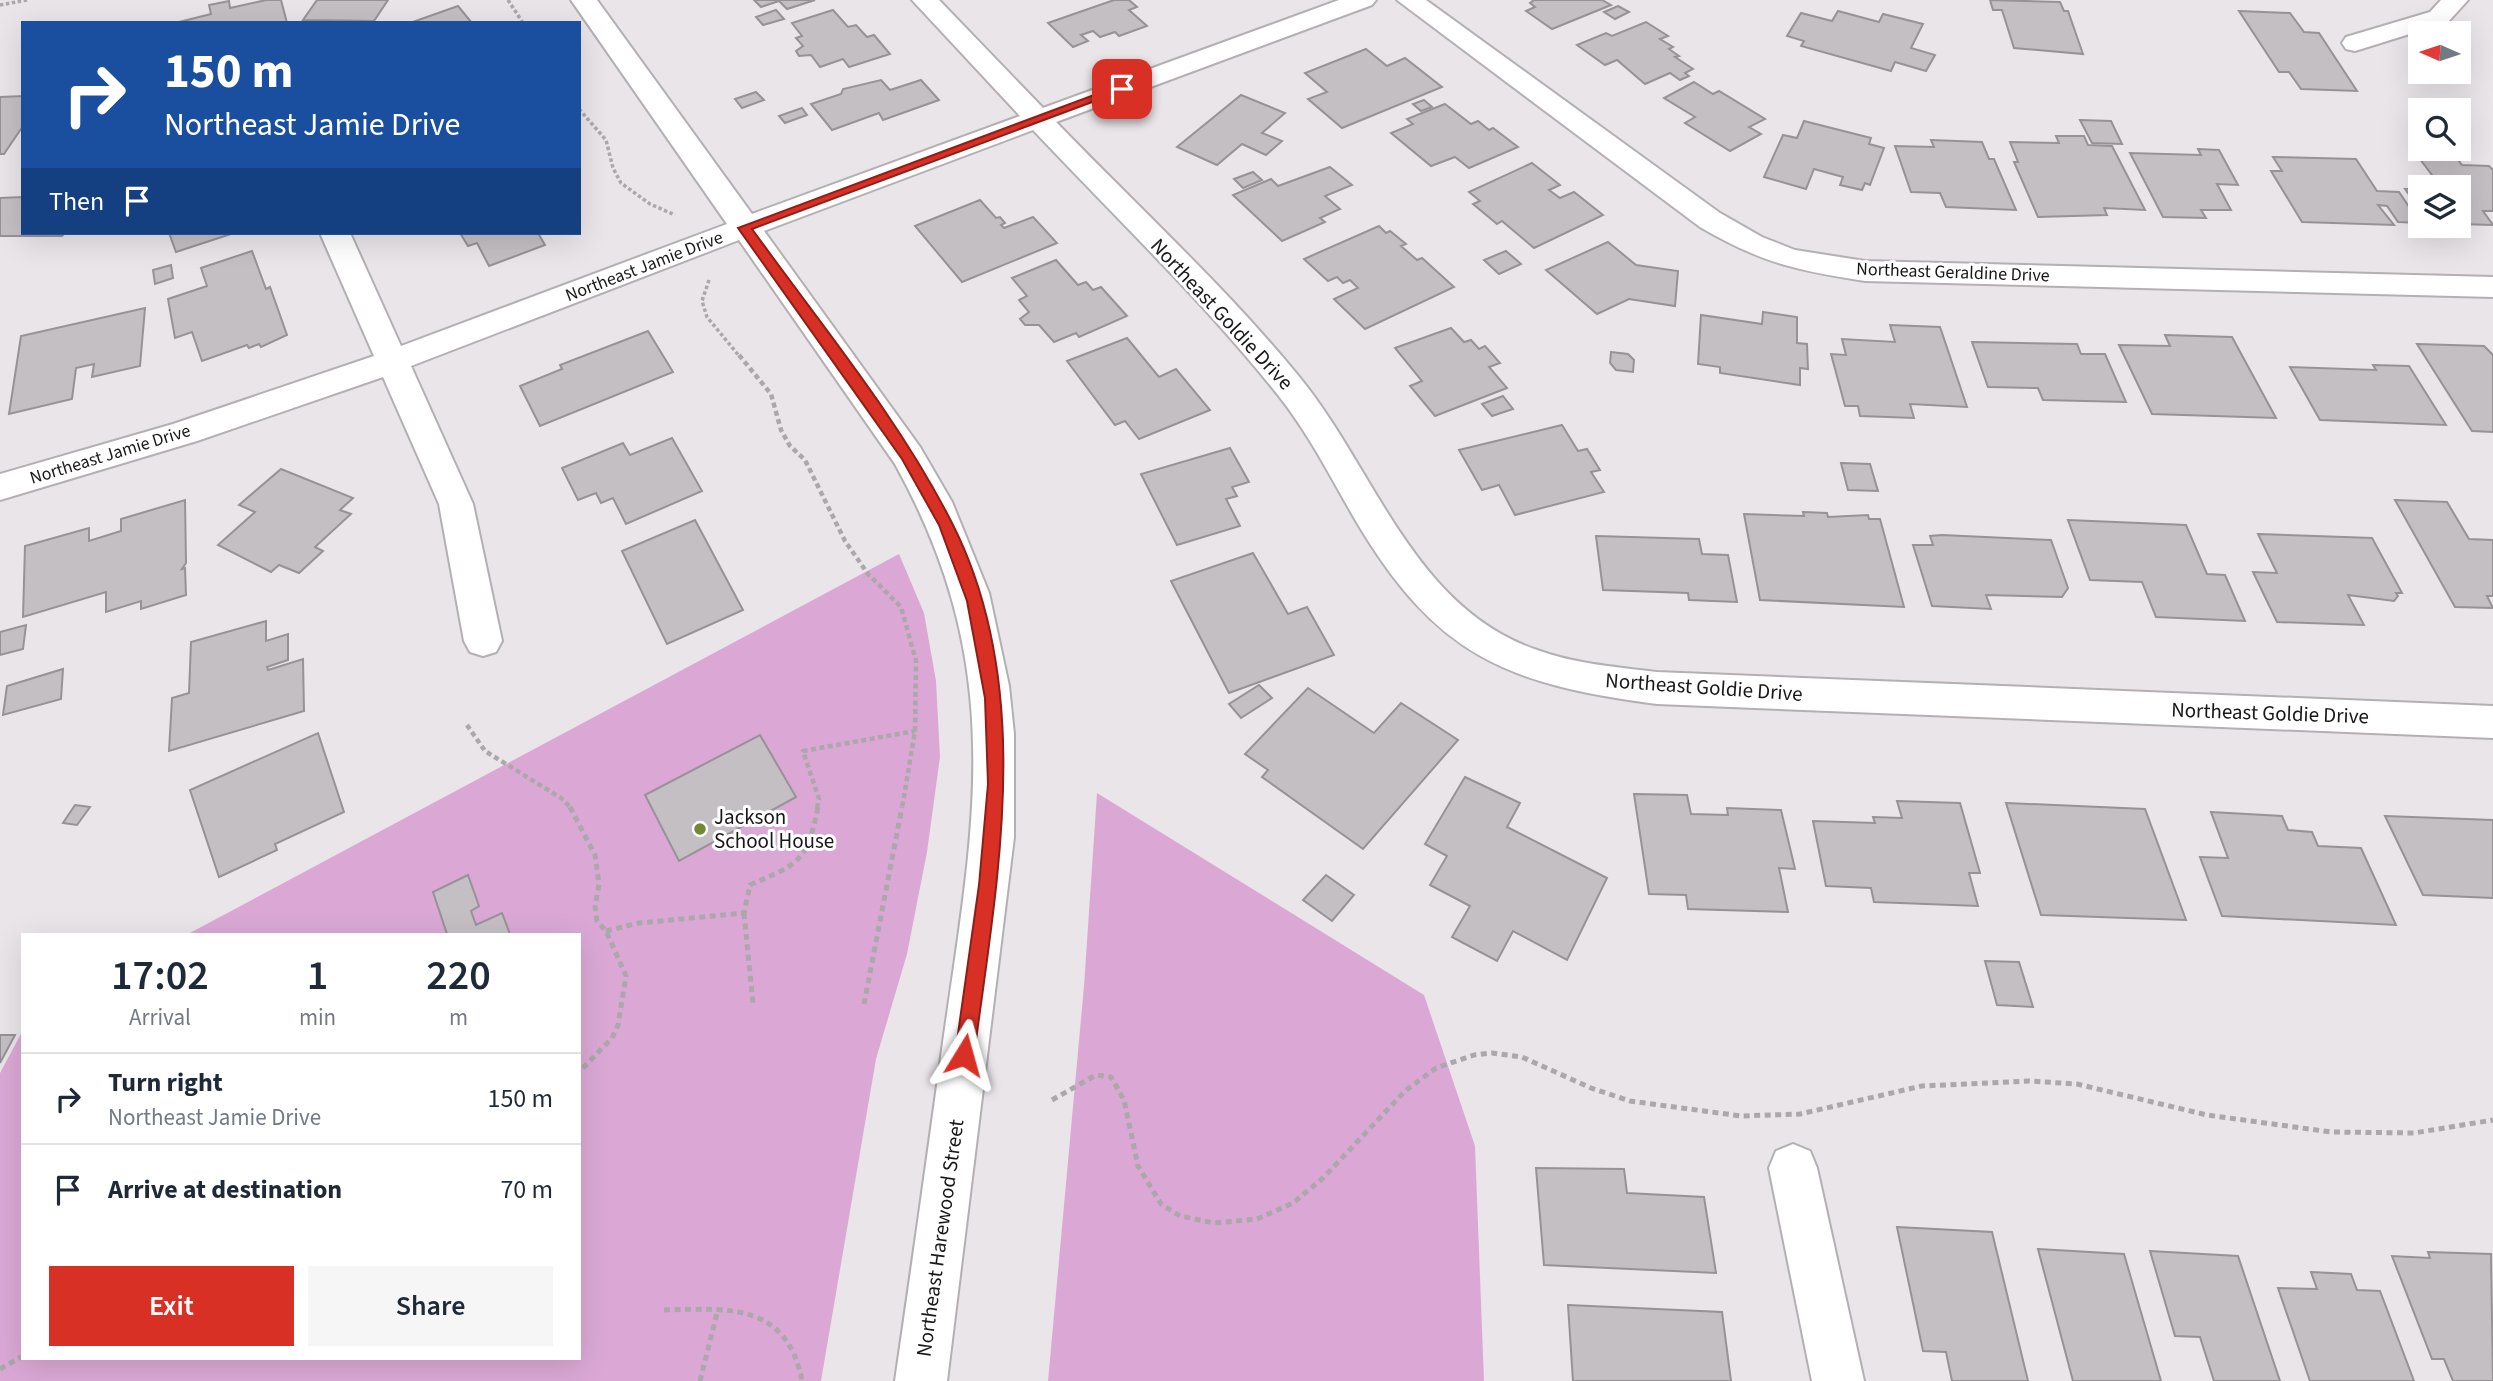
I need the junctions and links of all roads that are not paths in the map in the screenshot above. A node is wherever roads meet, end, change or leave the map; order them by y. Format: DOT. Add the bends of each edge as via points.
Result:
graph roads {
  1 [pos="584,0"];
  2 [pos="925,0"];
  3 [pos="1363,0"];
  4 [pos="1410,0"];
  5 [pos="2455,0"];
  6 [pos="2355,43"];
  7 [pos="1038,120"];
  8 [pos="744,228"];
  9 [pos="336,235"];
  10 [pos="2493,287"];
  11 [pos="391,363"];
  12 [pos="0,487"];
  13 [pos="483,641"];
  14 [pos="2493,722"];
  15 [pos="1793,1168"];
  16 [pos="921,1381"];
  17 [pos="1838,1381"];
  1 -- 8 [label="street, Northeast Harewood Street"];
  2 -- 7 [label="street, Northeast Goldie Drive"];
  3 -- 7 [label="street, Northeast Jamie Drive"];
  4 -- 10 [label="street, Northeast Geraldine Drive" via="1710,220 1751,244 1790,259 1865,271"];
  5 -- 6 [label="street" via="2439,17"];
  7 -- 8 [label="street, Northeast Jamie Drive"];
  7 -- 14 [label="street, Northeast Goldie Drive" via="1255,345 1307,409 1414,581 1491,648 1538,668 1657,688"];
  8 -- 11 [label="street, Northeast Jamie Drive"];
  8 -- 16 [label="street, Northeast Harewood Street" via="929,491 975,601 993,698 993,837"];
  9 -- 11 [label="street"];
  11 -- 12 [label="street, Northeast Jamie Drive" via="67,470"];
  11 -- 13 [label="street" via="456,504"];
  15 -- 17 [label="street"];
}
